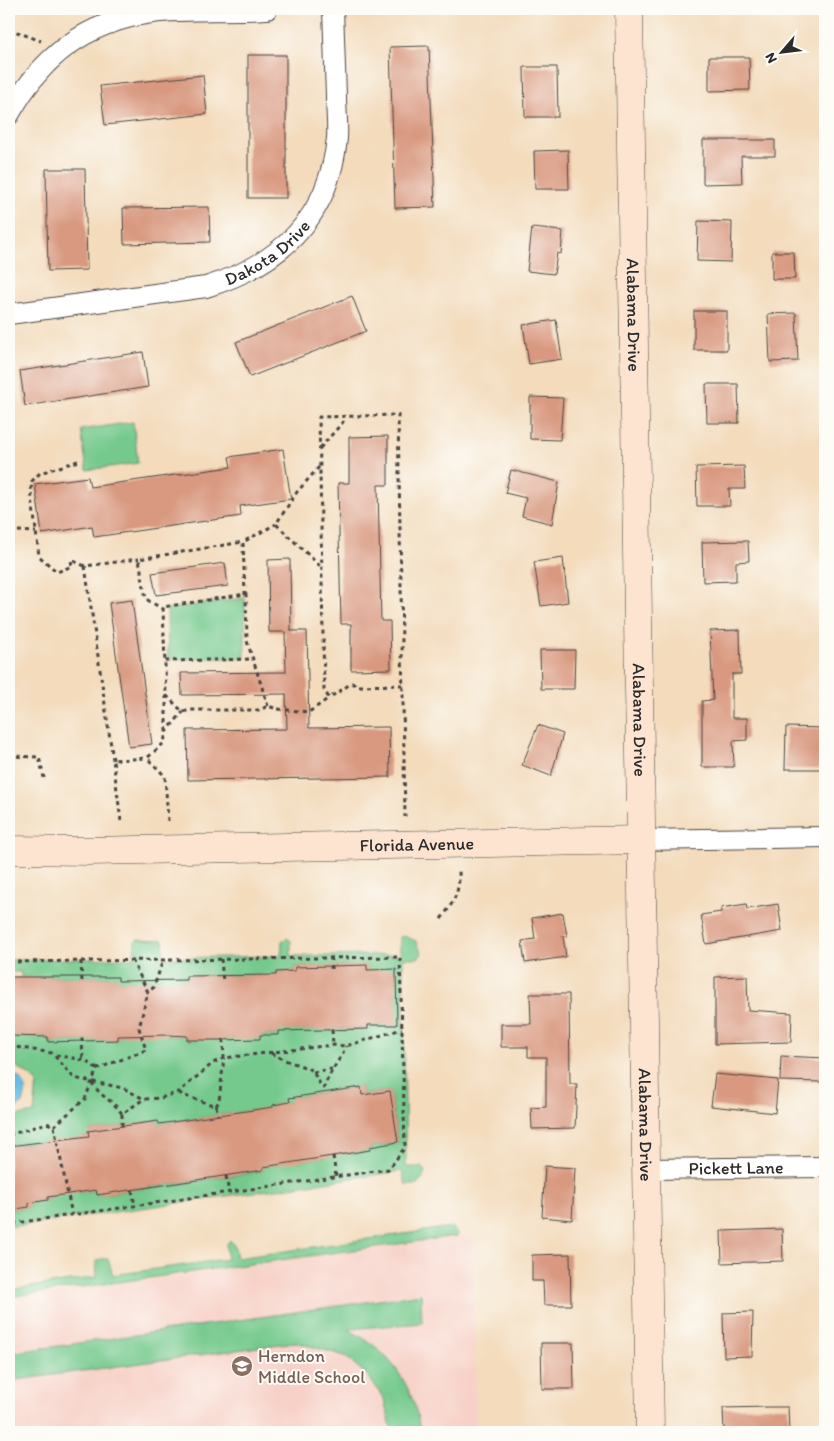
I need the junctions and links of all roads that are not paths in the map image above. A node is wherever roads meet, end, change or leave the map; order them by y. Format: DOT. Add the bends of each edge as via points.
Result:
graph roads {
  1 [pos="267,9"];
  2 [pos="333,9"];
  3 [pos="629,9"];
  4 [pos="9,116"];
  5 [pos="9,314"];
  6 [pos="825,837"];
  7 [pos="641,840"];
  8 [pos="9,850"];
  9 [pos="825,1167"];
  10 [pos="646,1170"];
  11 [pos="650,1432"];
  1 -- 4 [label="street" via="154,13 121,19 91,30 40,68"];
  2 -- 5 [label="street, Dakota Drive" via="337,136 333,165 323,193 289,242 236,278 206,286"];
  3 -- 7 [label="street, Alabama Drive"];
  6 -- 7 [label="street, Florida Avenue"];
  7 -- 8 [label="street, Florida Avenue"];
  7 -- 10 [label="street, Alabama Drive"];
  9 -- 10 [label="street, Pickett Lane"];
  10 -- 11 [label="street, Alabama Drive"];
}
